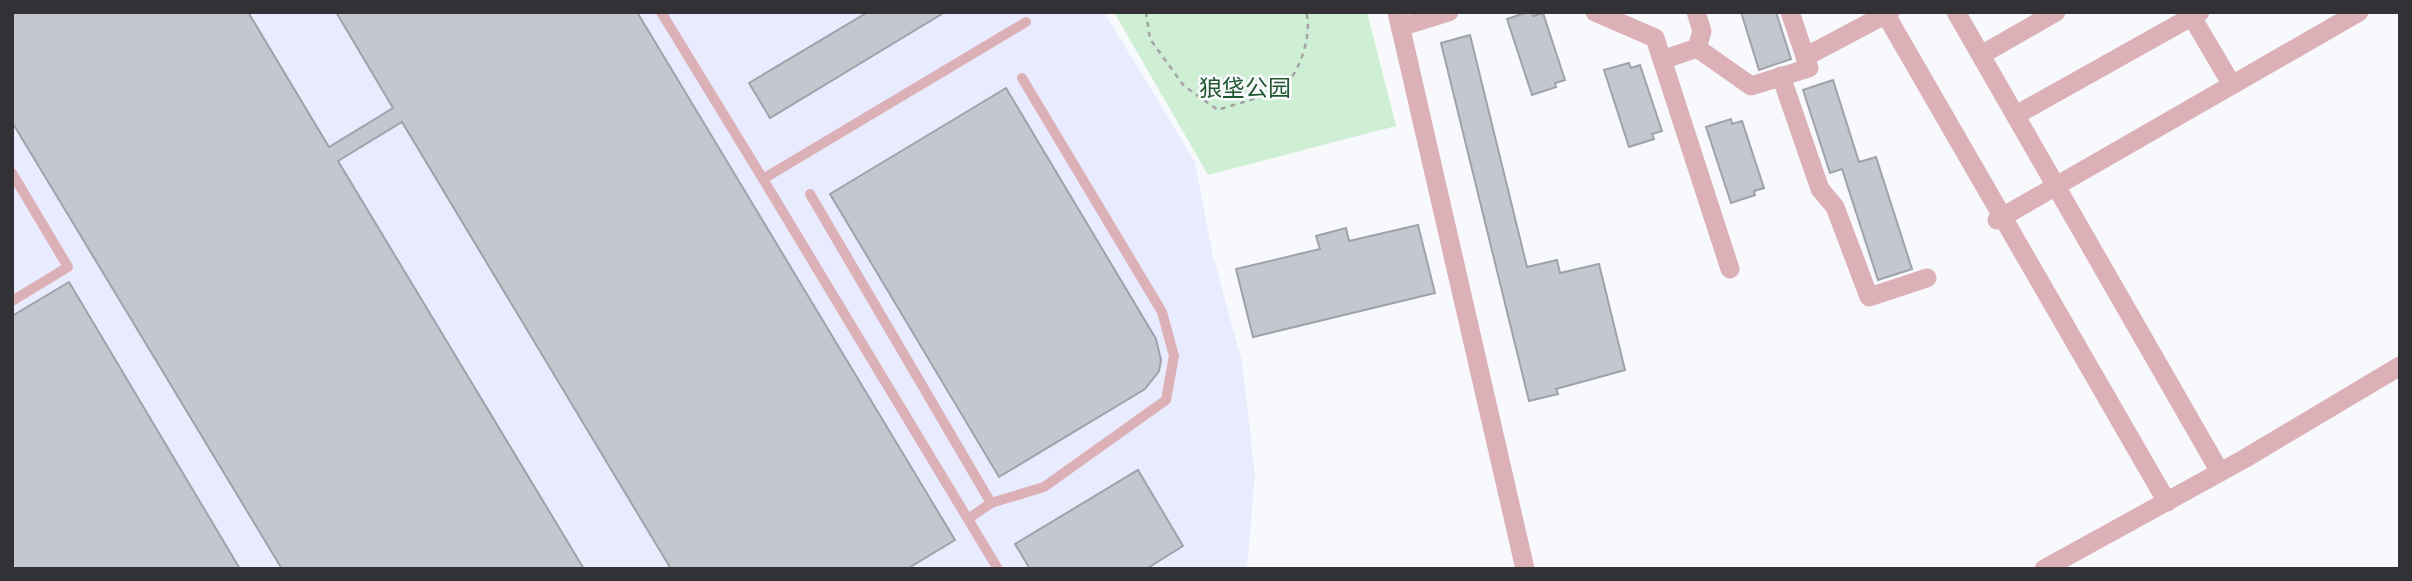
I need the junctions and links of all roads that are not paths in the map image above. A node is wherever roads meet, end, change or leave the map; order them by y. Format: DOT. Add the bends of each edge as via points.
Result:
graph roads {
  1 [pos="661,12"];
  2 [pos="1449,12"];
  3 [pos="1595,12"];
  4 [pos="1696,12"];
  5 [pos="1790,12"];
  6 [pos="1956,12"];
  7 [pos="2056,12"];
  8 [pos="2359,12"];
  9 [pos="1888,13"];
  10 [pos="2193,14"];
  11 [pos="1398,20"];
  12 [pos="1026,22"];
  13 [pos="1697,48"];
  14 [pos="1981,55"];
  15 [pos="1805,57"];
  16 [pos="1662,60"];
  17 [pos="1781,76"];
  18 [pos="1023,78"];
  19 [pos="2231,85"];
  20 [pos="2016,115"];
  21 [pos="12,173"];
  22 [pos="763,179"];
  23 [pos="2056,186"];
  24 [pos="810,194"];
  25 [pos="1999,218"];
  26 [pos="1730,269"];
  27 [pos="1927,278"];
  28 [pos="12,301"];
  29 [pos="2400,366"];
  30 [pos="2220,472"];
  31 [pos="2167,502"];
  32 [pos="991,503"];
  33 [pos="968,519"];
  34 [pos="998,569"];
  35 [pos="1525,569"];
  36 [pos="2044,569"];
  1 -- 22 [label="lane"];
  2 -- 11 [label="street"];
  3 -- 16 [label="street" via="1655,38"];
  4 -- 13 [label="street" via="1702,31"];
  5 -- 15 [label="street"];
  6 -- 14 [label="street"];
  7 -- 14 [label="street"];
  8 -- 19 [label="street"];
  9 -- 15 [label="street"];
  9 -- 25 [label="street"];
  10 -- 19 [label="street"];
  10 -- 20 [label="street"];
  11 -- 35 [label="street"];
  12 -- 22 [label="lane"];
  13 -- 16 [label="street"];
  13 -- 17 [label="street" via="1751,86"];
  14 -- 20 [label="street"];
  15 -- 17 [label="street" via="1809,68"];
  16 -- 26 [label="street"];
  17 -- 27 [label="street" via="1820,189 1835,207 1869,297"];
  18 -- 32 [label="lane" via="1162,312 1174,356 1167,400 1044,487"];
  19 -- 23 [label="street"];
  20 -- 23 [label="street"];
  21 -- 28 [label="lane" via="68,267"];
  22 -- 33 [label="lane"];
  23 -- 25 [label="street"];
  23 -- 30 [label="street"];
  24 -- 32 [label="lane"];
  25 -- 31 [label="street"];
  29 -- 30 [label="street"];
  30 -- 31 [label="street"];
  31 -- 36 [label="street"];
  32 -- 33 [label="lane"];
  33 -- 34 [label="lane"];
}
